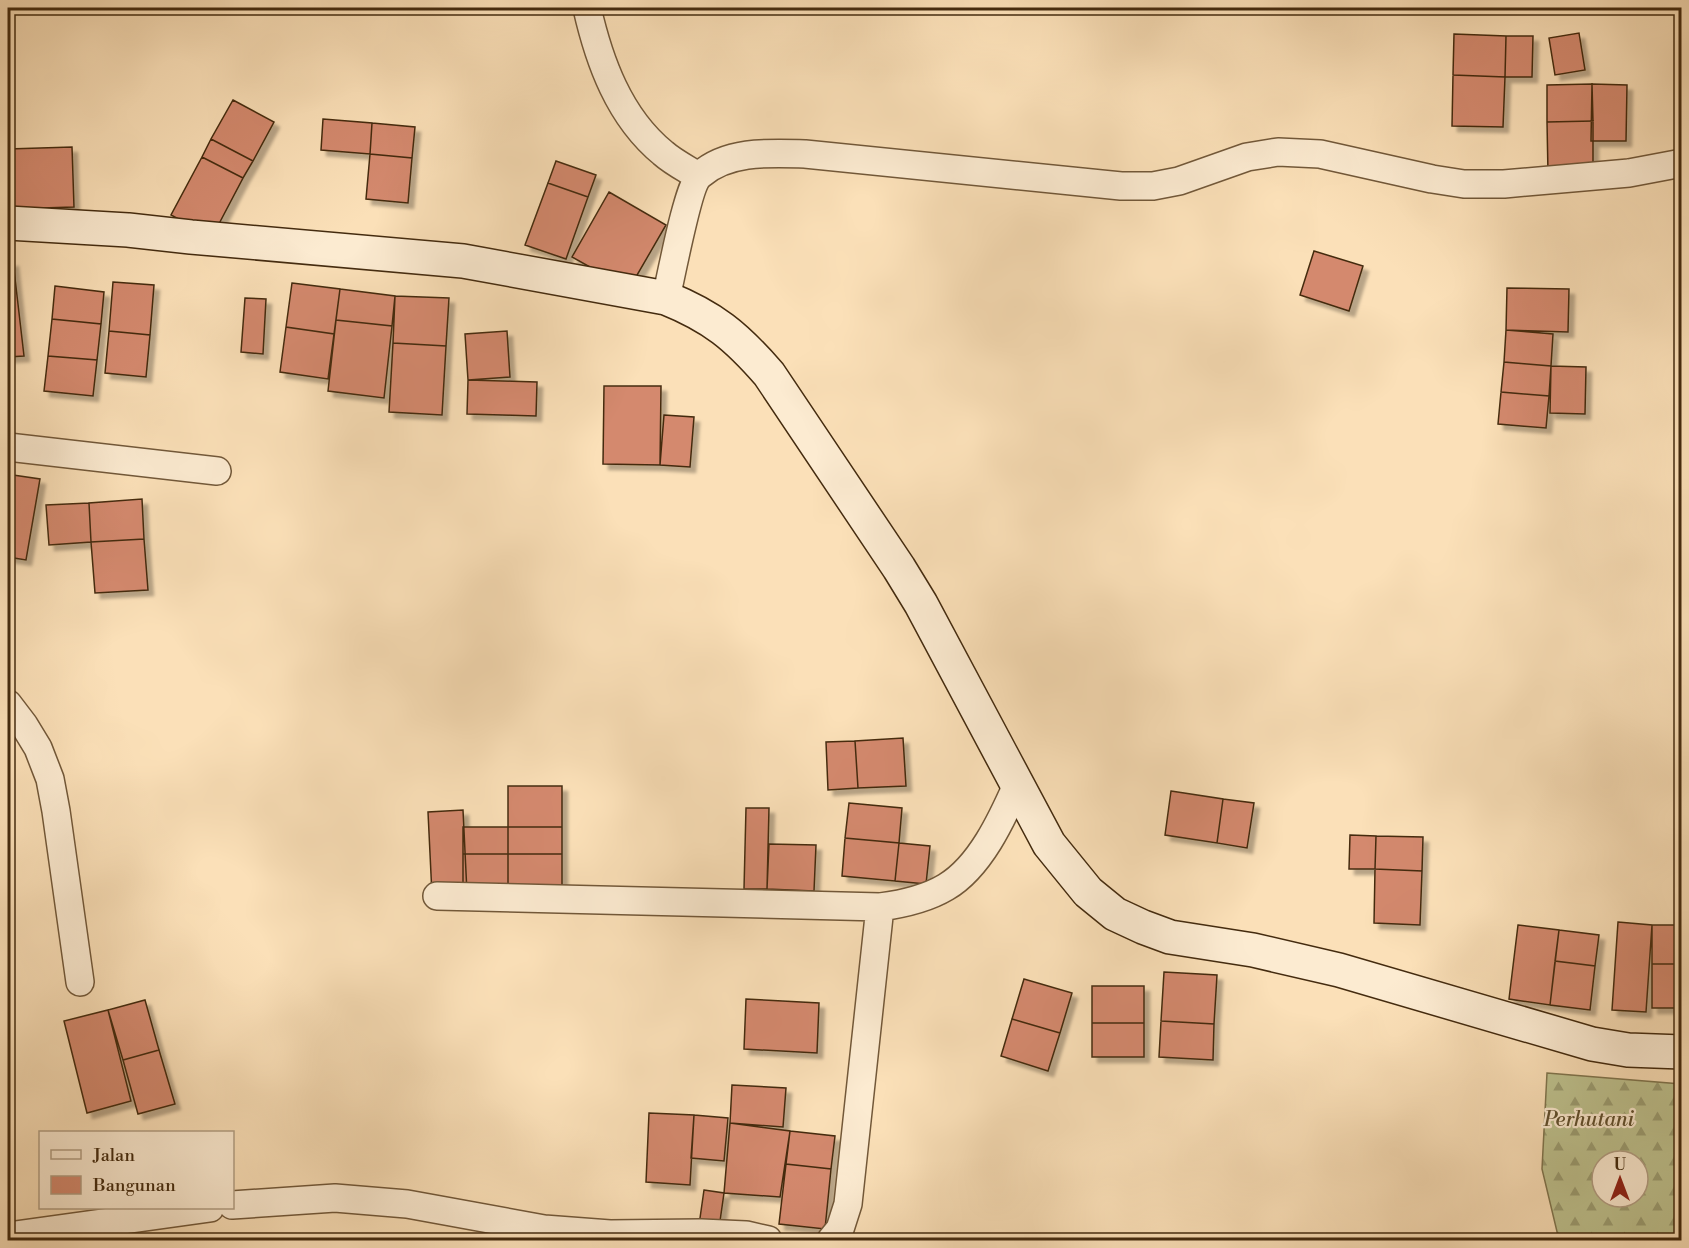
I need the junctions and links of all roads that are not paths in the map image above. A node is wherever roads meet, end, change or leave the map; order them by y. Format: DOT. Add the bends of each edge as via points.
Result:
graph roads {
  1 [pos="587,8"];
  2 [pos="1682,163"];
  3 [pos="698,176"];
  4 [pos="8,223"];
  5 [pos="666,298"];
  6 [pos="8,447"];
  7 [pos="217,471"];
  8 [pos="8,704"];
  9 [pos="1017,785"];
  10 [pos="437,896"];
  11 [pos="880,908"];
  12 [pos="80,982"];
  13 [pos="1682,1052"];
  14 [pos="234,1205"];
  15 [pos="203,1209"];
  16 [pos="8,1236"];
  17 [pos="768,1240"];
  18 [pos="831,1240"];
  1 -- 3 [label="street" via="594,40 613,89 642,133 664,154"];
  2 -- 3 [label="street" via="1629,173 1464,184 1320,154 1278,152 1247,157 1179,181 1121,186 772,153 717,163"];
  3 -- 5 [label="street" via="690,194"];
  4 -- 5 [label="street" via="128,230 462,261"];
  5 -- 9 [label="street" via="719,325 745,346 769,374 915,595"];
  6 -- 7 [label="street"];
  8 -- 12 [label="street" via="38,748 50,779"];
  9 -- 11 [label="street" via="1000,821 968,869 948,886 923,898"];
  9 -- 13 [label="street" via="1049,844 1088,892 1115,914 1143,927 1170,936 1339,970 1592,1044"];
  10 -- 11 [label="street"];
  11 -- 18 [label="street" via="848,1204 840,1229"];
  14 -- 17 [label="street" via="334,1198 406,1204 544,1229 610,1234 701,1233"];
  15 -- 16 [label="street"];
}
